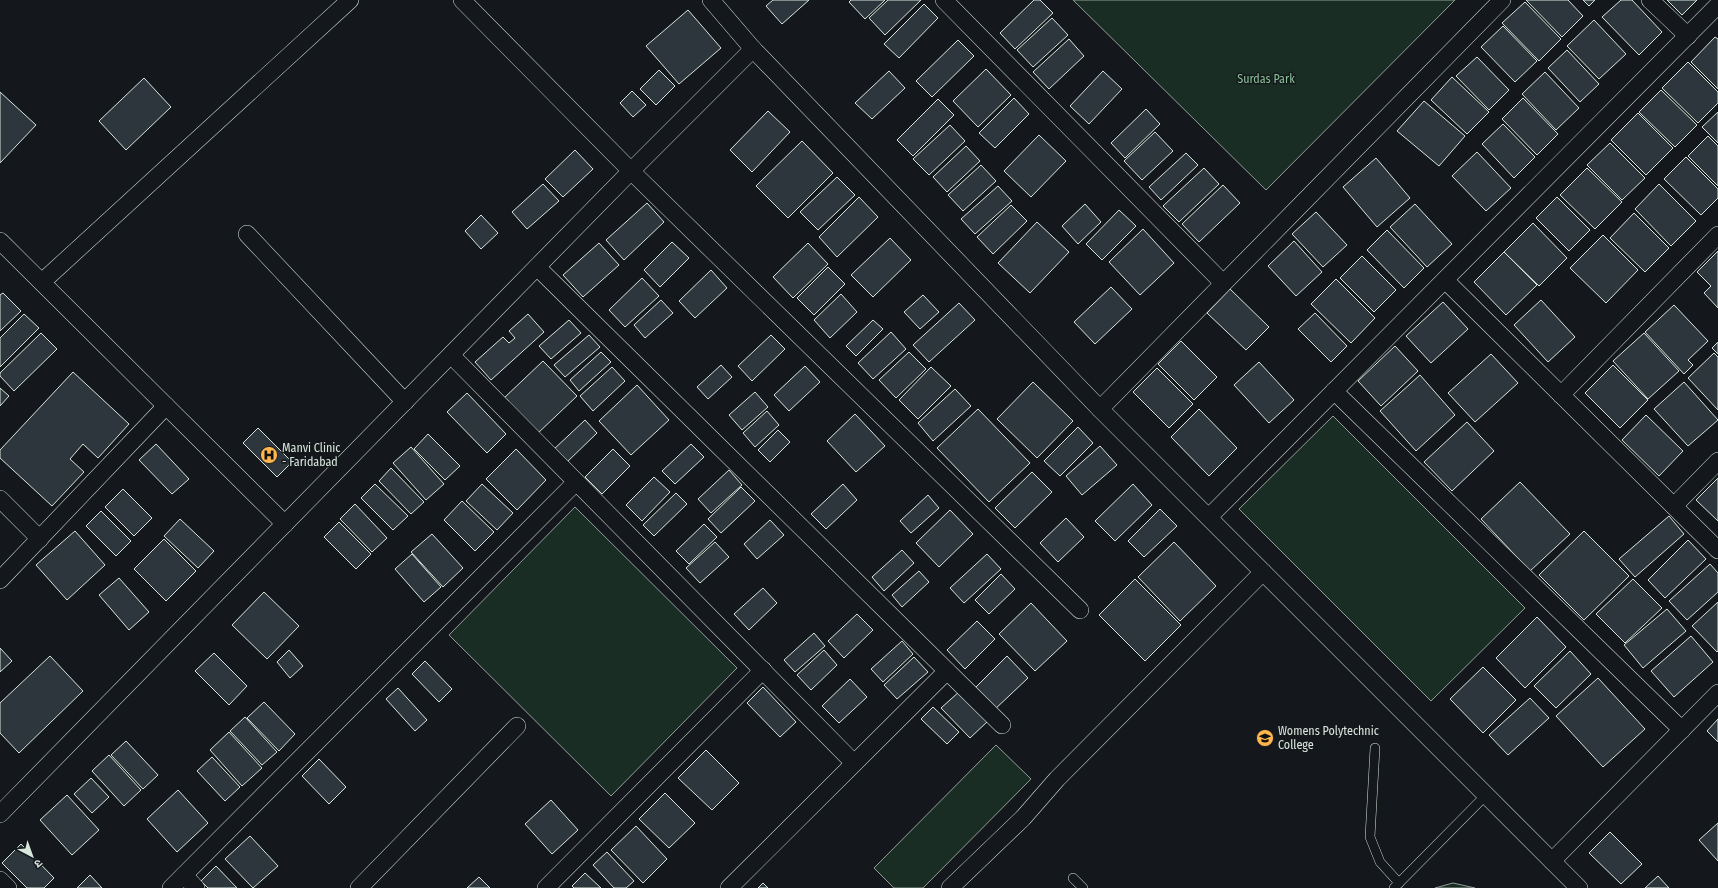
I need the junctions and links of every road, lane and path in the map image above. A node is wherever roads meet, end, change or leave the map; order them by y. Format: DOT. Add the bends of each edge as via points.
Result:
graph roads {
  1 [pos="350,0"];
  2 [pos="462,0"];
  3 [pos="711,0"];
  4 [pos="944,0"];
  5 [pos="1502,0"];
  6 [pos="1650,0"];
  7 [pos="1718,5"];
  8 [pos="1688,36"];
  9 [pos="753,50"];
  10 [pos="631,171"];
  11 [pos="247,234"];
  12 [pos="1718,235"];
  13 [pos="0,241"];
  14 [pos="538,267"];
  15 [pos="1445,280"];
  16 [pos="42,282"];
  17 [pos="1223,283"];
  18 [pos="451,354"];
  19 [pos="1334,391"];
  20 [pos="1561,395"];
  21 [pos="405,402"];
  22 [pos="166,406"];
  23 [pos="1100,409"];
  24 [pos="1718,461"];
  25 [pos="576,482"];
  26 [pos="0,499"];
  27 [pos="1674,506"];
  28 [pos="1209,517"];
  29 [pos="285,524"];
  30 [pos="40,539"];
  31 [pos="1718,550"];
  32 [pos="1263,572"];
  33 [pos="0,580"];
  34 [pos="1080,610"];
  35 [pos="763,670"];
  36 [pos="947,671"];
  37 [pos="1718,693"];
  38 [pos="1002,725"];
  39 [pos="517,726"];
  40 [pos="1682,730"];
  41 [pos="1375,748"];
  42 [pos="854,763"];
  43 [pos="1486,795"];
  44 [pos="0,814"];
  45 [pos="1552,861"];
  46 [pos="184,875"];
  47 [pos="1073,878"];
  48 [pos="0,880"];
  49 [pos="1396,886"];
  50 [pos="8,888"];
  51 [pos="171,888"];
  52 [pos="196,888"];
  53 [pos="358,888"];
  54 [pos="546,888"];
  55 [pos="729,888"];
  56 [pos="950,888"];
  57 [pos="1083,888"];
  58 [pos="1579,888"];
  1 -- 16 [label="street"];
  2 -- 10 [label="street"];
  3 -- 9 [label="street"];
  4 -- 17 [label="street"];
  5 -- 17 [label="street"];
  6 -- 8 [label="street"];
  7 -- 8 [label="street"];
  8 -- 15 [label="street"];
  9 -- 10 [label="street"];
  9 -- 23 [label="street"];
  10 -- 14 [label="street"];
  10 -- 34 [label="street"];
  11 -- 21 [label="street"];
  12 -- 20 [label="street"];
  13 -- 16 [label="street"];
  14 -- 18 [label="street"];
  14 -- 36 [label="street"];
  15 -- 19 [label="street"];
  15 -- 20 [label="street"];
  16 -- 22 [label="street"];
  17 -- 23 [label="street"];
  18 -- 21 [label="street"];
  18 -- 25 [label="street"];
  19 -- 28 [label="street"];
  19 -- 40 [label="street"];
  20 -- 27 [label="street"];
  21 -- 29 [label="street"];
  22 -- 29 [label="street"];
  22 -- 30 [label="street"];
  23 -- 28 [label="street"];
  24 -- 27 [label="street"];
  25 -- 35 [label="street"];
  25 -- 46 [label="street"];
  26 -- 30 [label="street"];
  27 -- 31 [label="street"];
  28 -- 32 [label="street"];
  29 -- 44 [label="street"];
  30 -- 33 [label="street"];
  32 -- 43 [label="street"];
  32 -- 56 [label="street" via="1057,779 1023,818"];
  35 -- 42 [label="street"];
  35 -- 54 [label="street"];
  36 -- 38 [label="street"];
  36 -- 42 [label="street"];
  37 -- 40 [label="street"];
  39 -- 53 [label="street"];
  40 -- 45 [label="street"];
  41 -- 49 [label="lane" via="1370,837 1380,862"];
  42 -- 55 [label="street"];
  43 -- 45 [label="street"];
  43 -- 49 [label="lane"];
  45 -- 58 [label="street"];
  46 -- 51 [label="street"];
  46 -- 52 [label="street"];
  47 -- 57 [label="lane"];
  48 -- 50 [label="street"];
}
